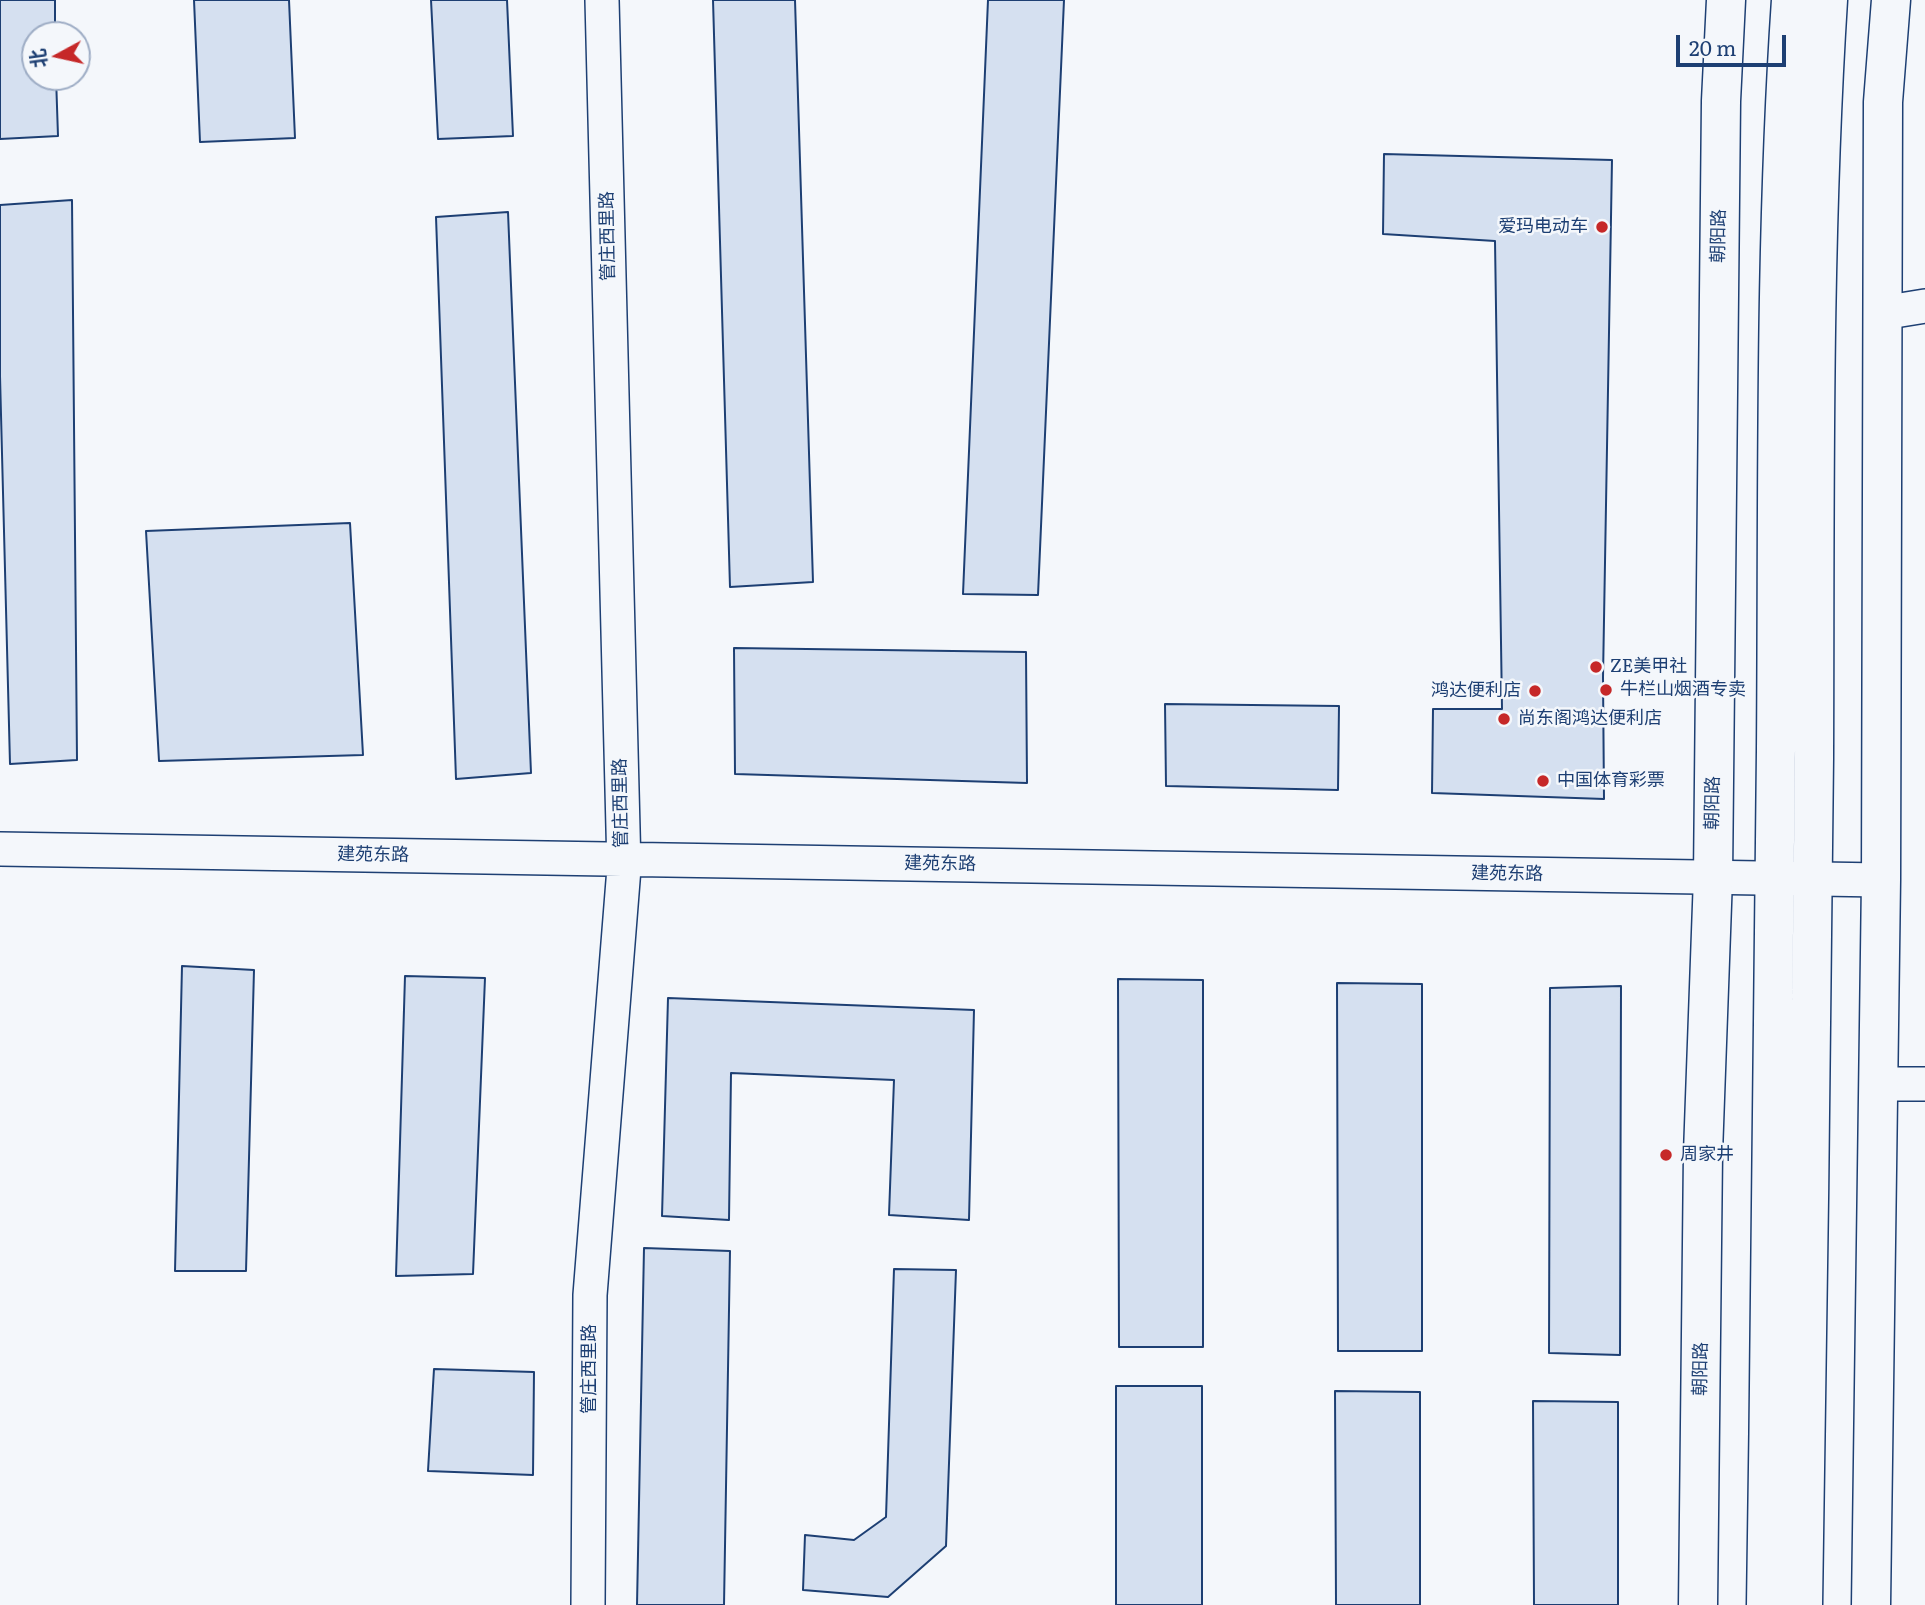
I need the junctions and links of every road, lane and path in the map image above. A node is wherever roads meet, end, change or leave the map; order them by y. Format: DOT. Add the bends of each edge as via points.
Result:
graph roads {
  1 [pos="602,0"];
  2 [pos="1726,0"];
  3 [pos="1790,0"];
  4 [pos="1828,0"];
  5 [pos="1891,0"];
  6 [pos="1925,306"];
  7 [pos="1882,313"];
  8 [pos="0,849"];
  9 [pos="622,859"];
  10 [pos="1713,877"];
  11 [pos="1776,878"];
  12 [pos="1813,879"];
  13 [pos="1881,880"];
  14 [pos="1878,1084"];
  15 [pos="1925,1084"];
  16 [pos="588,1605"];
  17 [pos="1698,1605"];
  18 [pos="1766,1605"];
  19 [pos="1803,1605"];
  20 [pos="1871,1605"];
  1 -- 9 [label="street, 管庄西里路"];
  2 -- 10 [label="main road, 朝阳路" via="1721,101"];
  3 -- 11 [label="main road" via="1779,325"];
  4 -- 12 [label="main road" via="1816,325"];
  5 -- 7 [label="main road" via="1883,103"];
  6 -- 7 [label="street"];
  7 -- 13 [label="main road"];
  8 -- 9 [label="street, 建苑东路"];
  9 -- 10 [label="street, 建苑东路"];
  9 -- 16 [label="street, 管庄西里路" via="590,1295"];
  10 -- 11 [label="street, 建苑东路"];
  10 -- 17 [label="main road, 朝阳路" via="1703,1153"];
  11 -- 12 [label="street, 建苑东路"];
  11 -- 18 [label="main road"];
  12 -- 13 [label="street, 建苑东路"];
  12 -- 19 [label="main road"];
  13 -- 14 [label="main road"];
  14 -- 15 [label="street"];
  14 -- 20 [label="main road"];
}
